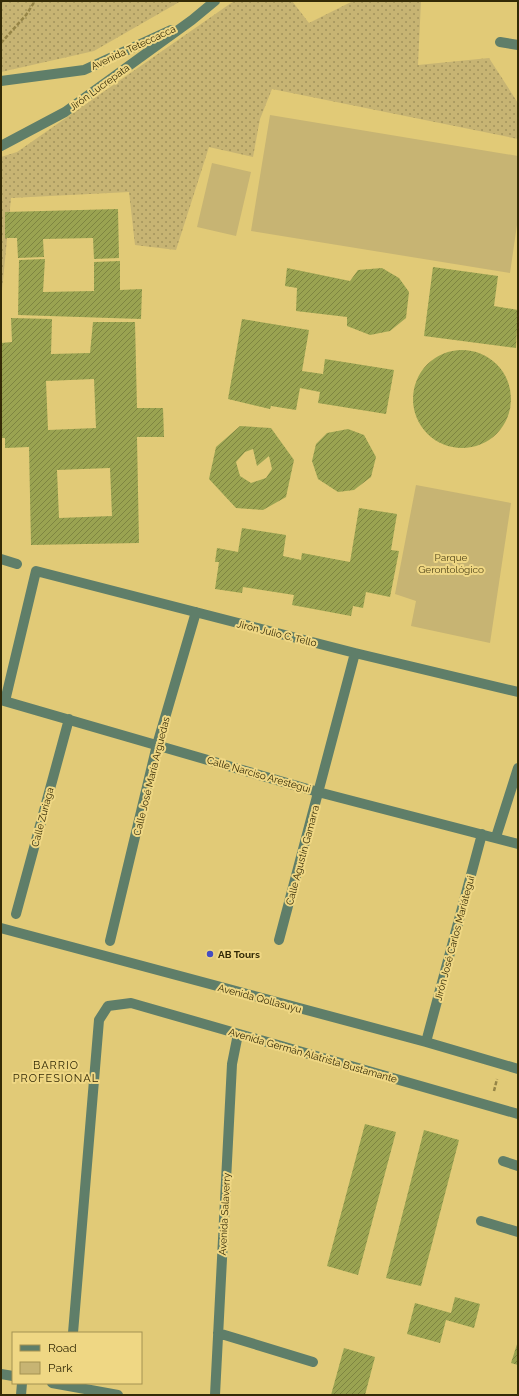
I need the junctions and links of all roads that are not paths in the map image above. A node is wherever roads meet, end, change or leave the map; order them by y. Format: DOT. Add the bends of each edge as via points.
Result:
graph roads {
  1 [pos="215,1"];
  2 [pos="192,20"];
  3 [pos="500,42"];
  4 [pos="518,44"];
  5 [pos="1,81"];
  6 [pos="1,146"];
  7 [pos="1,559"];
  8 [pos="17,564"];
  9 [pos="196,612"];
  10 [pos="355,653"];
  11 [pos="518,692"];
  12 [pos="3,700"];
  13 [pos="69,719"];
  14 [pos="157,745"];
  15 [pos="518,768"];
  16 [pos="318,792"];
  17 [pos="482,834"];
  18 [pos="496,837"];
  19 [pos="518,844"];
  20 [pos="16,914"];
  21 [pos="1,928"];
  22 [pos="279,940"];
  23 [pos="110,941"];
  24 [pos="238,1034"];
  25 [pos="426,1042"];
  26 [pos="518,1069"];
  27 [pos="518,1114"];
  28 [pos="503,1161"];
  29 [pos="518,1166"];
  30 [pos="480,1221"];
  31 [pos="518,1232"];
  32 [pos="73,1332"];
  33 [pos="218,1333"];
  34 [pos="313,1362"];
  35 [pos="1,1374"];
  36 [pos="12,1376"];
  37 [pos="22,1384"];
  38 [pos="69,1384"];
  39 [pos="21,1395"];
  40 [pos="118,1395"];
  41 [pos="215,1395"];
  1 -- 2 [label="street"];
  2 -- 5 [label="street, Avenida Teteccacca" via="84,70"];
  2 -- 6 [label="street, Jirón Lucrepata" via="65,112"];
  3 -- 4 [label="street"];
  7 -- 8 [label="street"];
  9 -- 10 [label="street, Jirón Julio C. Tello"];
  9 -- 12 [label="street, Jirón Julio C. Tello" via="36,571"];
  9 -- 14 [label="street, Calle José María Arguedas"];
  10 -- 11 [label="street, Jirón Julio C. Tello"];
  10 -- 16 [label="street, Calle Agustín Gamarra"];
  12 -- 13 [label="street, Calle Narciso Arestegui"];
  13 -- 14 [label="street, Calle Narciso Arestegui"];
  13 -- 20 [label="street, Calle Zuriaga"];
  14 -- 16 [label="street, Calle Narciso Arestegui"];
  14 -- 23 [label="street, Calle José María Arguedas"];
  15 -- 18 [label="street"];
  16 -- 17 [label="street, Calle Narciso Arestegui"];
  16 -- 22 [label="street, Calle Agustín Gamarra"];
  17 -- 18 [label="street, Calle Narciso Arestegui"];
  17 -- 25 [label="street, Jirón José Carlos Mariátegui"];
  18 -- 19 [label="street, Calle Narciso Arestegui"];
  21 -- 25 [label="street, Avenida Qollasuyu"];
  24 -- 27 [label="street, Avenida Germán Alatrista Bustamante"];
  24 -- 32 [label="street, Avenida Germán Alatrista Bustamante" via="131,1002 108,1006 100,1020"];
  24 -- 33 [label="street, Avenida Salaverry" via="232,1064"];
  25 -- 26 [label="street, Avenida Qollasuyu"];
  28 -- 29 [label="street"];
  30 -- 31 [label="street"];
  33 -- 34 [label="street"];
  33 -- 41 [label="street, Avenida Salaverry"];
  35 -- 36 [label="street"];
  37 -- 39 [label="street"];
  38 -- 40 [label="street"];
}
